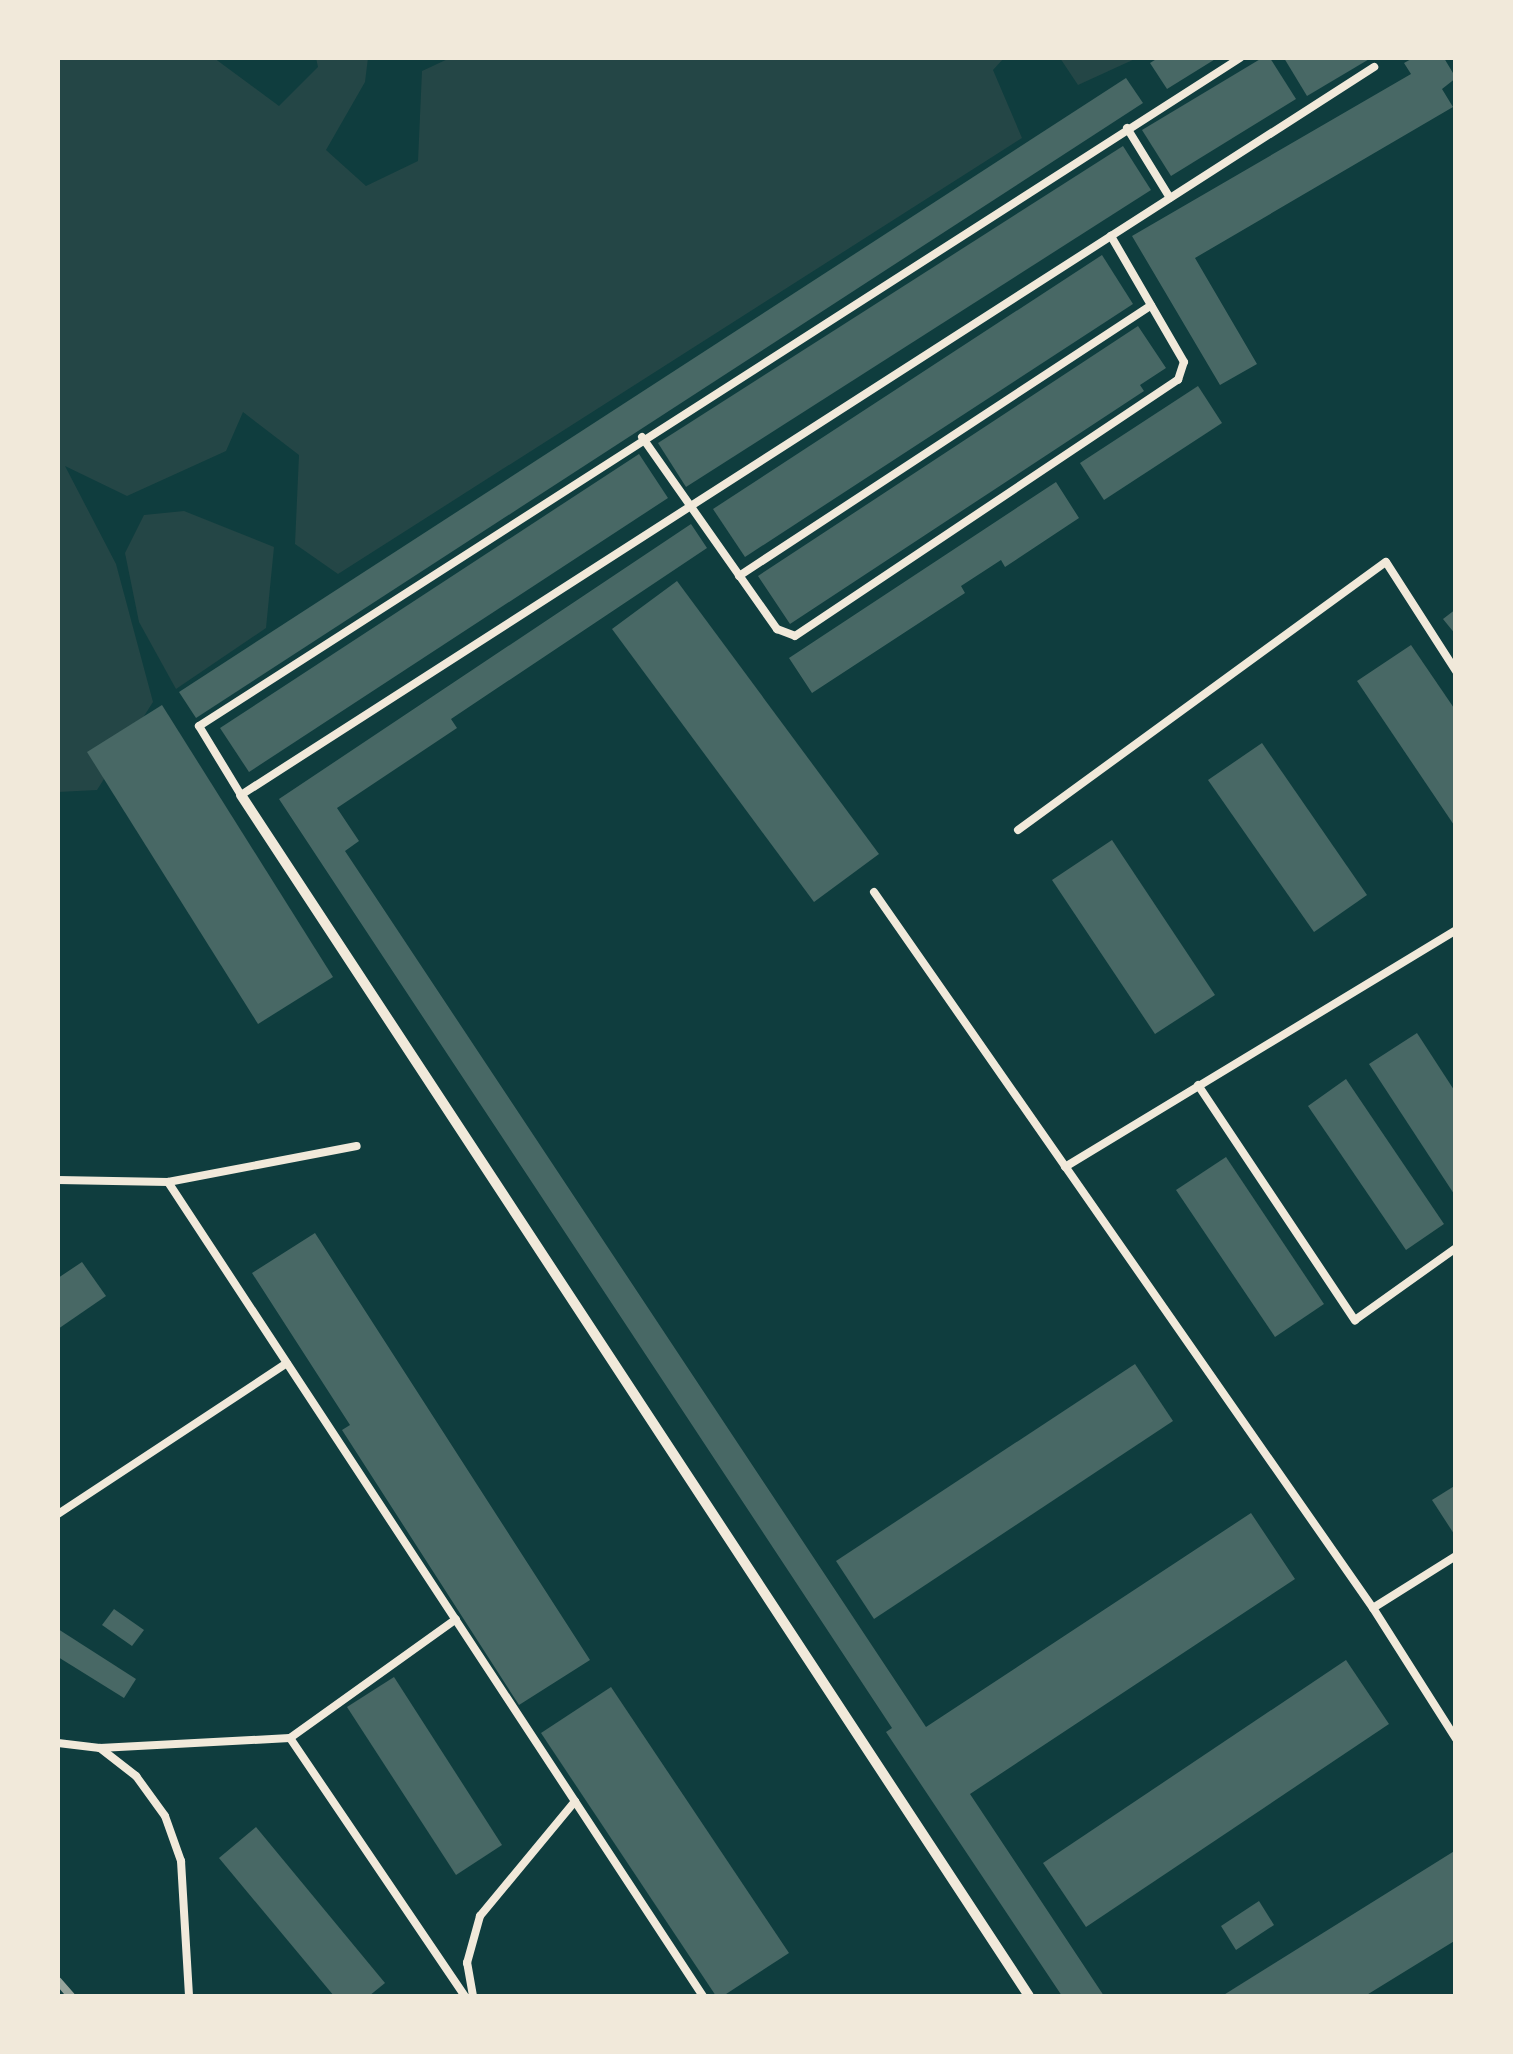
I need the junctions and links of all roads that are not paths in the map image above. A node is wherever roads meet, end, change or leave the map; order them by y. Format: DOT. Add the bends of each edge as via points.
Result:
graph roads {
  1 [pos="1240,58"];
  2 [pos="1374,67"];
  3 [pos="1127,128"];
  4 [pos="1170,198"];
  5 [pos="1111,236"];
  6 [pos="1151,305"];
  7 [pos="642,437"];
  8 [pos="690,506"];
  9 [pos="740,576"];
  10 [pos="1456,671"];
  11 [pos="241,795"];
  12 [pos="1018,830"];
  13 [pos="874,892"];
  14 [pos="1456,930"];
  15 [pos="1198,1086"];
  16 [pos="356,1146"];
  17 [pos="1065,1167"];
  18 [pos="58,1180"];
  19 [pos="168,1182"];
  20 [pos="1456,1248"];
  21 [pos="287,1363"];
  22 [pos="58,1514"];
  23 [pos="1456,1556"];
  24 [pos="1373,1608"];
  25 [pos="456,1620"];
  26 [pos="290,1738"];
  27 [pos="1456,1739"];
  28 [pos="58,1744"];
  29 [pos="100,1748"];
  30 [pos="575,1801"];
  31 [pos="189,1996"];
  32 [pos="465,1996"];
  33 [pos="473,1996"];
  34 [pos="703,1996"];
  35 [pos="1029,1996"];
  1 -- 3 [label="lane"];
  2 -- 4 [label="lane"];
  3 -- 4 [label="lane"];
  3 -- 7 [label="lane"];
  4 -- 5 [label="lane"];
  5 -- 6 [label="lane"];
  5 -- 8 [label="lane"];
  6 -- 9 [label="lane"];
  6 -- 9 [label="lane" via="1184,362 1178,380 795,636 777,629"];
  7 -- 8 [label="lane"];
  7 -- 11 [label="lane" via="199,726"];
  8 -- 9 [label="lane"];
  8 -- 11 [label="lane"];
  10 -- 12 [label="lane" via="1386,562"];
  11 -- 35 [label="street"];
  13 -- 17 [label="lane"];
  14 -- 15 [label="lane"];
  15 -- 17 [label="lane"];
  15 -- 20 [label="lane" via="1355,1320"];
  16 -- 19 [label="lane"];
  17 -- 24 [label="lane"];
  18 -- 19 [label="lane"];
  19 -- 21 [label="lane"];
  21 -- 22 [label="lane"];
  21 -- 25 [label="lane"];
  23 -- 24 [label="lane"];
  24 -- 27 [label="lane"];
  25 -- 26 [label="lane"];
  25 -- 30 [label="lane"];
  26 -- 29 [label="lane"];
  26 -- 32 [label="lane"];
  28 -- 29 [label="lane"];
  29 -- 31 [label="lane" via="136,1776 175,1846"];
  30 -- 33 [label="lane" via="480,1916 467,1963"];
  30 -- 34 [label="lane"];
}
